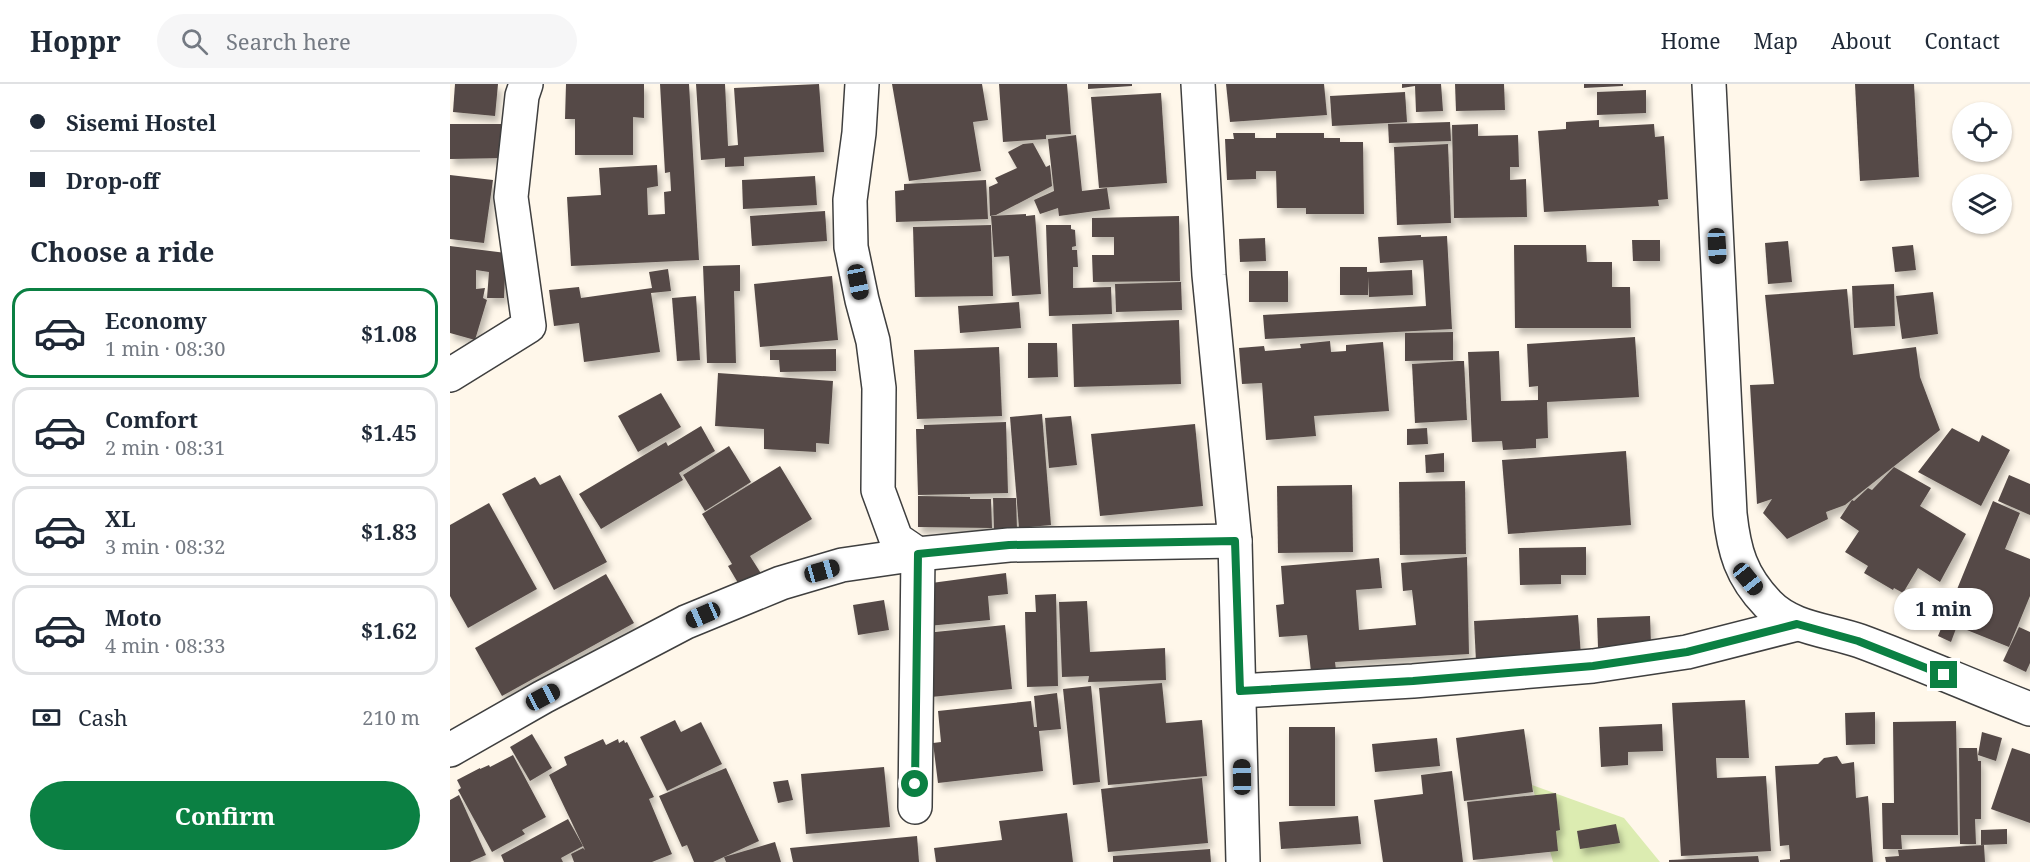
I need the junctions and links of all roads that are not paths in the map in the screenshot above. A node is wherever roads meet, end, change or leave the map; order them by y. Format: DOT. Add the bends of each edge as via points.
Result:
graph roads {
  1 [pos="526,84"];
  2 [pos="862,84"];
  3 [pos="1198,84"];
  4 [pos="1709,84"];
  5 [pos="450,375"];
  6 [pos="1235,541"];
  7 [pos="918,554"];
  8 [pos="1797,624"];
  9 [pos="1240,691"];
  10 [pos="2030,709"];
  11 [pos="450,750"];
  12 [pos="915,807"];
  13 [pos="1243,862"];
  1 -- 5 [label="street" via="511,197 529,326"];
  2 -- 7 [label="street" via="850,200 851,247 873,341 879,388 878,490 896,539"];
  3 -- 6 [label="street" via="1209,275"];
  4 -- 8 [label="street" via="1734,548 1748,579 1769,605"];
  6 -- 7 [label="street" via="1009,545"];
  6 -- 9 [label="street"];
  7 -- 11 [label="street" via="842,565 736,601 686,622"];
  7 -- 12 [label="street"];
  8 -- 9 [label="street" via="1687,652 1593,666"];
  8 -- 10 [label="street" via="1858,641"];
  9 -- 13 [label="street"];
}
